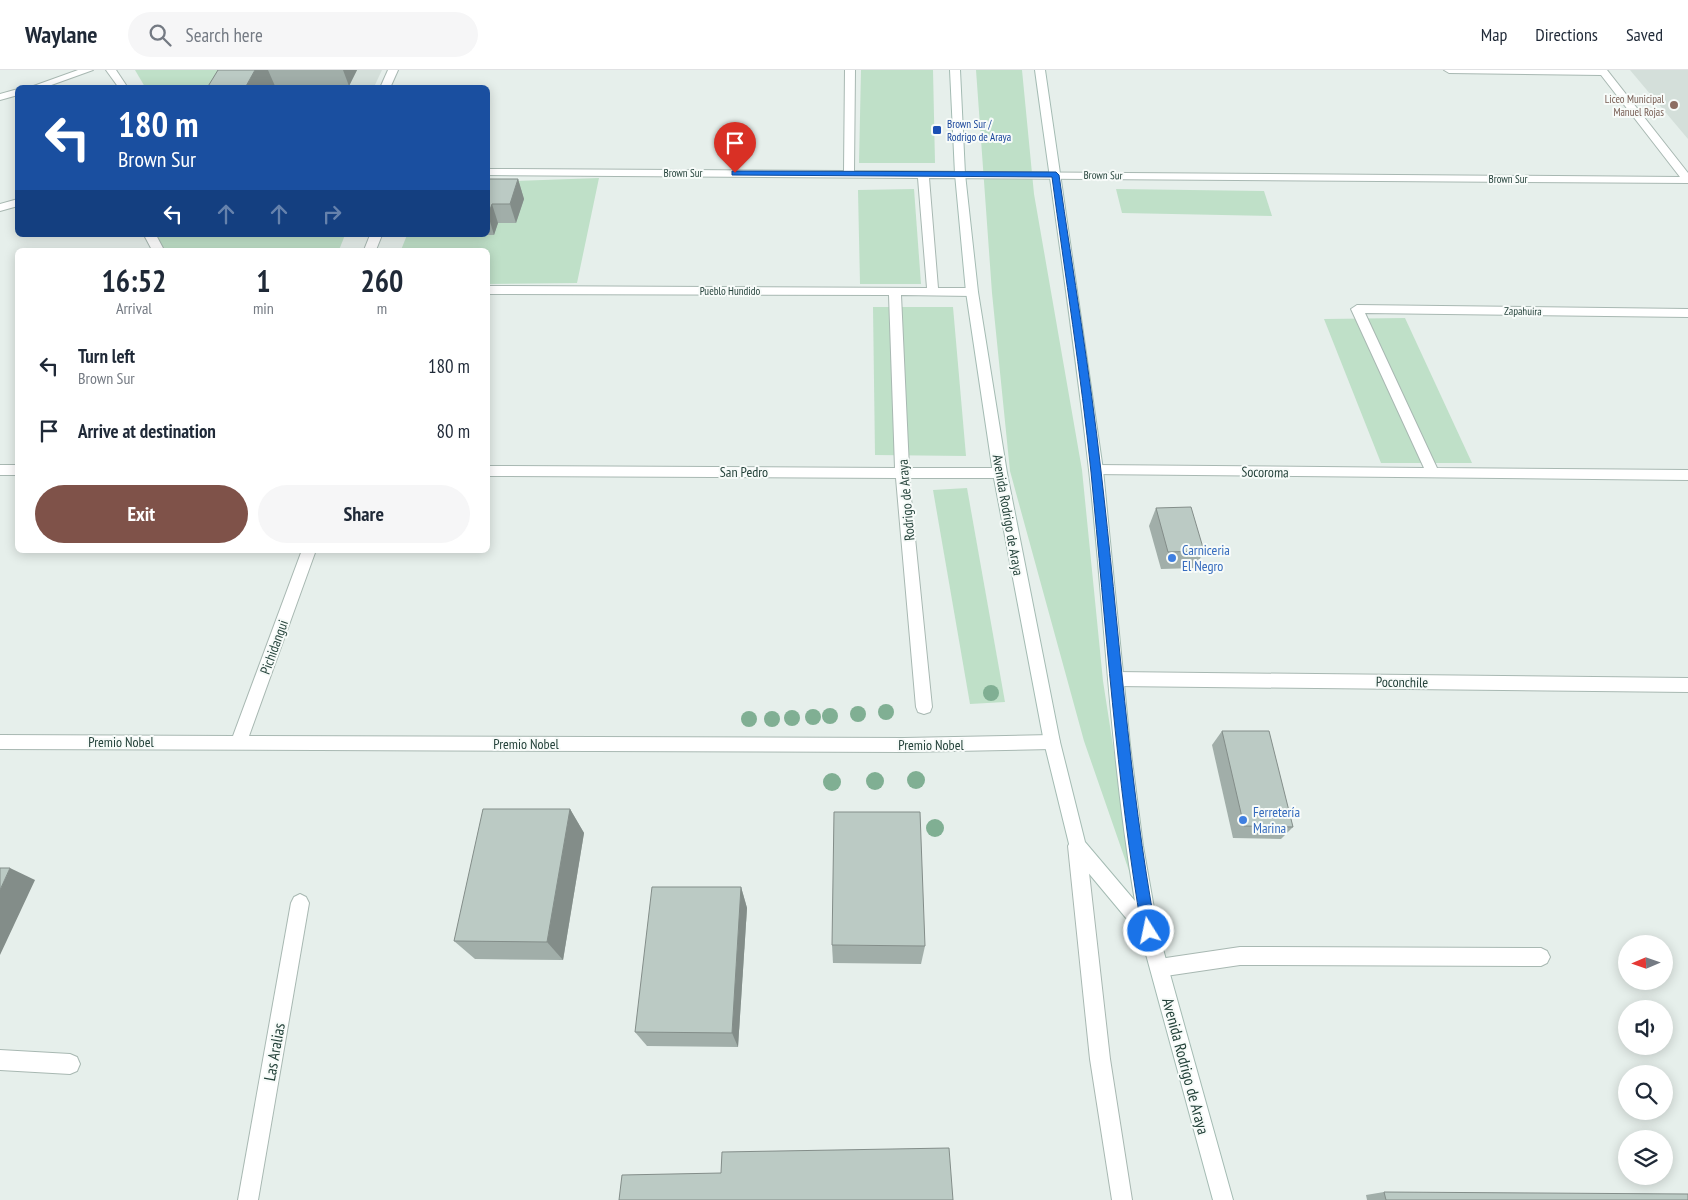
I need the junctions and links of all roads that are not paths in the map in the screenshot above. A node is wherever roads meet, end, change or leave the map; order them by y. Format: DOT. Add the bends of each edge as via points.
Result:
graph roads {
  1 [pos="88,70"];
  2 [pos="111,70"];
  3 [pos="393,70"];
  4 [pos="850,70"];
  5 [pos="955,70"];
  6 [pos="1040,70"];
  7 [pos="1449,70"];
  8 [pos="1603,71"];
  9 [pos="41,85"];
  10 [pos="122,85"];
  11 [pos="386,85"];
  12 [pos="15,93"];
  13 [pos="0,98"];
  14 [pos="490,172"];
  15 [pos="850,174"];
  16 [pos="923,174"];
  17 [pos="960,174"];
  18 [pos="1056,175"];
  19 [pos="1688,180"];
  20 [pos="15,203"];
  21 [pos="0,208"];
  22 [pos="490,290"];
  23 [pos="895,292"];
  24 [pos="933,292"];
  25 [pos="972,292"];
  26 [pos="1688,313"];
  27 [pos="0,470"];
  28 [pos="15,470"];
  29 [pos="1096,470"];
  30 [pos="490,471"];
  31 [pos="902,472"];
  32 [pos="1000,473"];
  33 [pos="1433,473"];
  34 [pos="1688,475"];
  35 [pos="308,553"];
  36 [pos="1116,679"];
  37 [pos="1688,686"];
  38 [pos="924,707"];
  39 [pos="0,742"];
  40 [pos="1052,742"];
  41 [pos="238,743"];
  42 [pos="1077,846"];
  43 [pos="300,903"];
  44 [pos="1149,931"];
  45 [pos="1541,957"];
  46 [pos="1159,968"];
  47 [pos="0,1060"];
  48 [pos="70,1064"];
  49 [pos="248,1200"];
  50 [pos="1122,1200"];
  51 [pos="1223,1200"];
  1 -- 9 [label="street"];
  2 -- 10 [label="street"];
  3 -- 11 [label="street"];
  4 -- 15 [label="street"];
  5 -- 17 [label="street, Avenida Rodrigo de Araya"];
  6 -- 18 [label="street, Avenida Rodrigo de Araya"];
  7 -- 8 [label="street"];
  8 -- 19 [label="street"];
  12 -- 13 [label="street"];
  14 -- 15 [label="street, Brown Sur"];
  15 -- 16 [label="street, Brown Sur"];
  16 -- 17 [label="street, Brown Sur"];
  16 -- 24 [label="street"];
  17 -- 18 [label="street, Brown Sur"];
  17 -- 25 [label="street, Avenida Rodrigo de Araya"];
  18 -- 19 [label="street, Brown Sur"];
  18 -- 29 [label="street, Avenida Rodrigo de Araya"];
  20 -- 21 [label="street"];
  22 -- 23 [label="street, Pueblo Hundido"];
  23 -- 24 [label="street, Pueblo Hundido"];
  23 -- 31 [label="street, Rodrigo de Araya"];
  24 -- 25 [label="street, Pueblo Hundido"];
  25 -- 32 [label="street, Avenida Rodrigo de Araya"];
  26 -- 33 [label="street, Zapahuira" via="1357,309"];
  27 -- 28 [label="street"];
  29 -- 33 [label="street, Socoroma"];
  29 -- 36 [label="street, Avenida Rodrigo de Araya"];
  30 -- 31 [label="street, San Pedro"];
  31 -- 32 [label="street, San Pedro"];
  31 -- 38 [label="street, Rodrigo de Araya"];
  32 -- 40 [label="street, Avenida Rodrigo de Araya"];
  33 -- 34 [label="street, Socoroma"];
  35 -- 41 [label="street, Pichidangui"];
  36 -- 37 [label="street, Poconchile"];
  36 -- 44 [label="street, Avenida Rodrigo de Araya" via="1134,846"];
  39 -- 41 [label="street, Premio Nobel"];
  40 -- 41 [label="street, Premio Nobel" via="904,745"];
  40 -- 42 [label="street, Avenida Rodrigo de Araya"];
  42 -- 44 [label="street, Avenida Rodrigo de Araya"];
  42 -- 50 [label="street" via="1100,1059"];
  43 -- 49 [label="street, Las Aralias"];
  44 -- 46 [label="street, Avenida Rodrigo de Araya"];
  45 -- 46 [label="street" via="1240,956"];
  46 -- 51 [label="street, Avenida Rodrigo de Araya"];
  47 -- 48 [label="street"];
}
